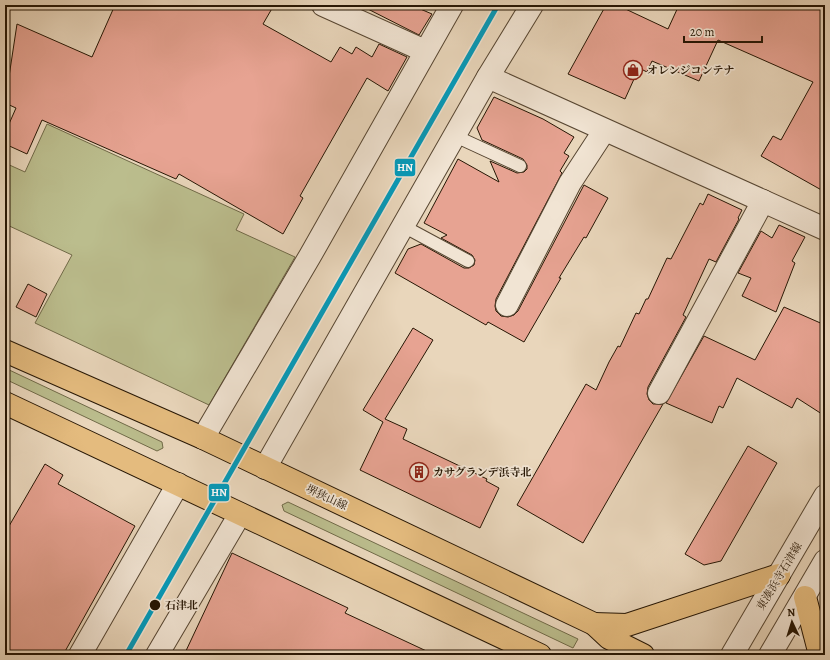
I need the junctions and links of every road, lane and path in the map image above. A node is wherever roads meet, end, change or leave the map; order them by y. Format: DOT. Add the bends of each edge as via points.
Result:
graph roads {
  1 [pos="323,5"];
  2 [pos="452,5"];
  3 [pos="532,5"];
  4 [pos="425,51"];
  5 [pos="488,78"];
  6 [pos="604,131"];
  7 [pos="454,136"];
  8 [pos="520,166"];
  9 [pos="763,201"];
  10 [pos="403,226"];
  11 [pos="825,229"];
  12 [pos="468,261"];
  13 [pos="507,305"];
  14 [pos="5,351"];
  15 [pos="659,393"];
  16 [pos="5,403"];
  17 [pos="203,438"];
  18 [pos="265,468"];
  19 [pos="178,484"];
  20 [pos="825,496"];
  21 [pos="240,514"];
  22 [pos="825,561"];
  23 [pos="779,575"];
  24 [pos="805,597"];
  25 [pos="594,624"];
  26 [pos="80,655"];
  27 [pos="157,655"];
  28 [pos="540,655"];
  29 [pos="642,655"];
  30 [pos="732,655"];
  31 [pos="770,655"];
  32 [pos="820,655"];
  1 -- 4 [label="street"];
  2 -- 4 [label="street"];
  3 -- 5 [label="street"];
  4 -- 17 [label="street" via="310,256"];
  5 -- 6 [label="street"];
  5 -- 7 [label="street"];
  6 -- 9 [label="street"];
  6 -- 13 [label="street" via="570,183"];
  7 -- 8 [label="lane"];
  7 -- 10 [label="street"];
  9 -- 11 [label="street"];
  9 -- 15 [label="street"];
  10 -- 12 [label="lane"];
  10 -- 18 [label="street"];
  14 -- 17 [label="main road, 堺狭山線"];
  16 -- 19 [label="main road"];
  17 -- 18 [label="main road, 堺狭山線"];
  18 -- 25 [label="main road, 堺狭山線"];
  19 -- 21 [label="main road"];
  19 -- 26 [label="street"];
  20 -- 23 [label="street, 東湊浜寺石津線"];
  21 -- 27 [label="street"];
  21 -- 28 [label="main road"];
  22 -- 24 [label="street"];
  23 -- 25 [label="main road" via="627,625"];
  23 -- 30 [label="street, 東湊浜寺石津線"];
  24 -- 31 [label="street"];
  24 -- 32 [label="main road"];
  25 -- 29 [label="main road, 堺狭山線" via="609,638"];
}
